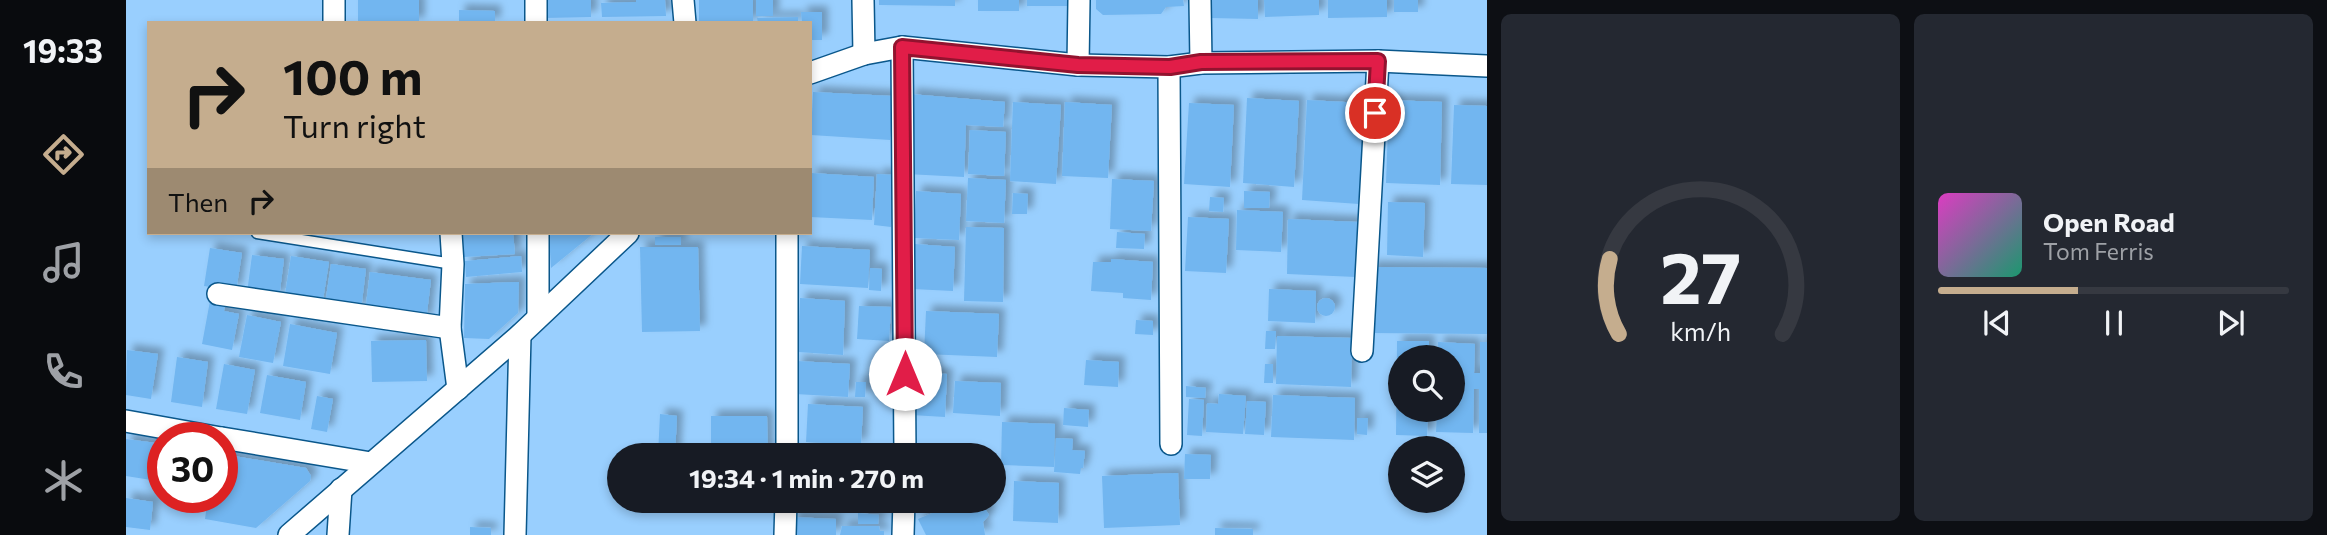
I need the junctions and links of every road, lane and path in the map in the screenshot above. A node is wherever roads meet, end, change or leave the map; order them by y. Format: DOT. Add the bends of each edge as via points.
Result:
graph roads {
  1 [pos="334,0"];
  2 [pos="536,0"];
  3 [pos="683,0"];
  4 [pos="863,0"];
  5 [pos="1079,0"];
  6 [pos="1200,0"];
  7 [pos="334,21"];
  8 [pos="536,21"];
  9 [pos="685,21"];
  10 [pos="902,47"];
  11 [pos="864,54"];
  12 [pos="1378,61"];
  13 [pos="1201,62"];
  14 [pos="1078,65"];
  15 [pos="1487,66"];
  16 [pos="1170,67"];
  17 [pos="812,73"];
  18 [pos="270,235"];
  19 [pos="451,235"];
  20 [pos="538,235"];
  21 [pos="626,235"];
  22 [pos="787,235"];
  23 [pos="453,264"];
  24 [pos="218,294"];
  25 [pos="538,316"];
  26 [pos="450,328"];
  27 [pos="520,335"];
  28 [pos="1362,351"];
  29 [pos="458,388"];
  30 [pos="126,421"];
  31 [pos="147,425"];
  32 [pos="238,441"];
  33 [pos="787,443"];
  34 [pos="905,443"];
  35 [pos="1171,444"];
  36 [pos="371,463"];
  37 [pos="341,489"];
  38 [pos="786,513"];
  39 [pos="904,513"];
  40 [pos="289,535"];
  41 [pos="338,535"];
  42 [pos="515,535"];
  43 [pos="785,535"];
  44 [pos="903,535"];
  1 -- 7 [label="street"];
  2 -- 8 [label="street"];
  3 -- 9 [label="street"];
  4 -- 11 [label="street"];
  5 -- 14 [label="street"];
  6 -- 13 [label="street"];
  10 -- 11 [label="street"];
  10 -- 14 [label="street"];
  10 -- 34 [label="street"];
  11 -- 17 [label="street"];
  12 -- 13 [label="street"];
  12 -- 15 [label="street"];
  12 -- 28 [label="street"];
  13 -- 16 [label="street"];
  14 -- 16 [label="street"];
  16 -- 35 [label="street"];
  18 -- 23 [label="lane"];
  19 -- 23 [label="street"];
  20 -- 25 [label="street"];
  21 -- 25 [label="street"];
  22 -- 33 [label="street"];
  23 -- 26 [label="street"];
  24 -- 26 [label="street"];
  25 -- 27 [label="street"];
  26 -- 29 [label="street"];
  27 -- 29 [label="street"];
  27 -- 42 [label="street"];
  29 -- 36 [label="street"];
  30 -- 31 [label="street"];
  32 -- 36 [label="street"];
  36 -- 37 [label="street"];
  37 -- 40 [label="street"];
  37 -- 41 [label="street"];
  38 -- 43 [label="street"];
  39 -- 44 [label="street"];
}
